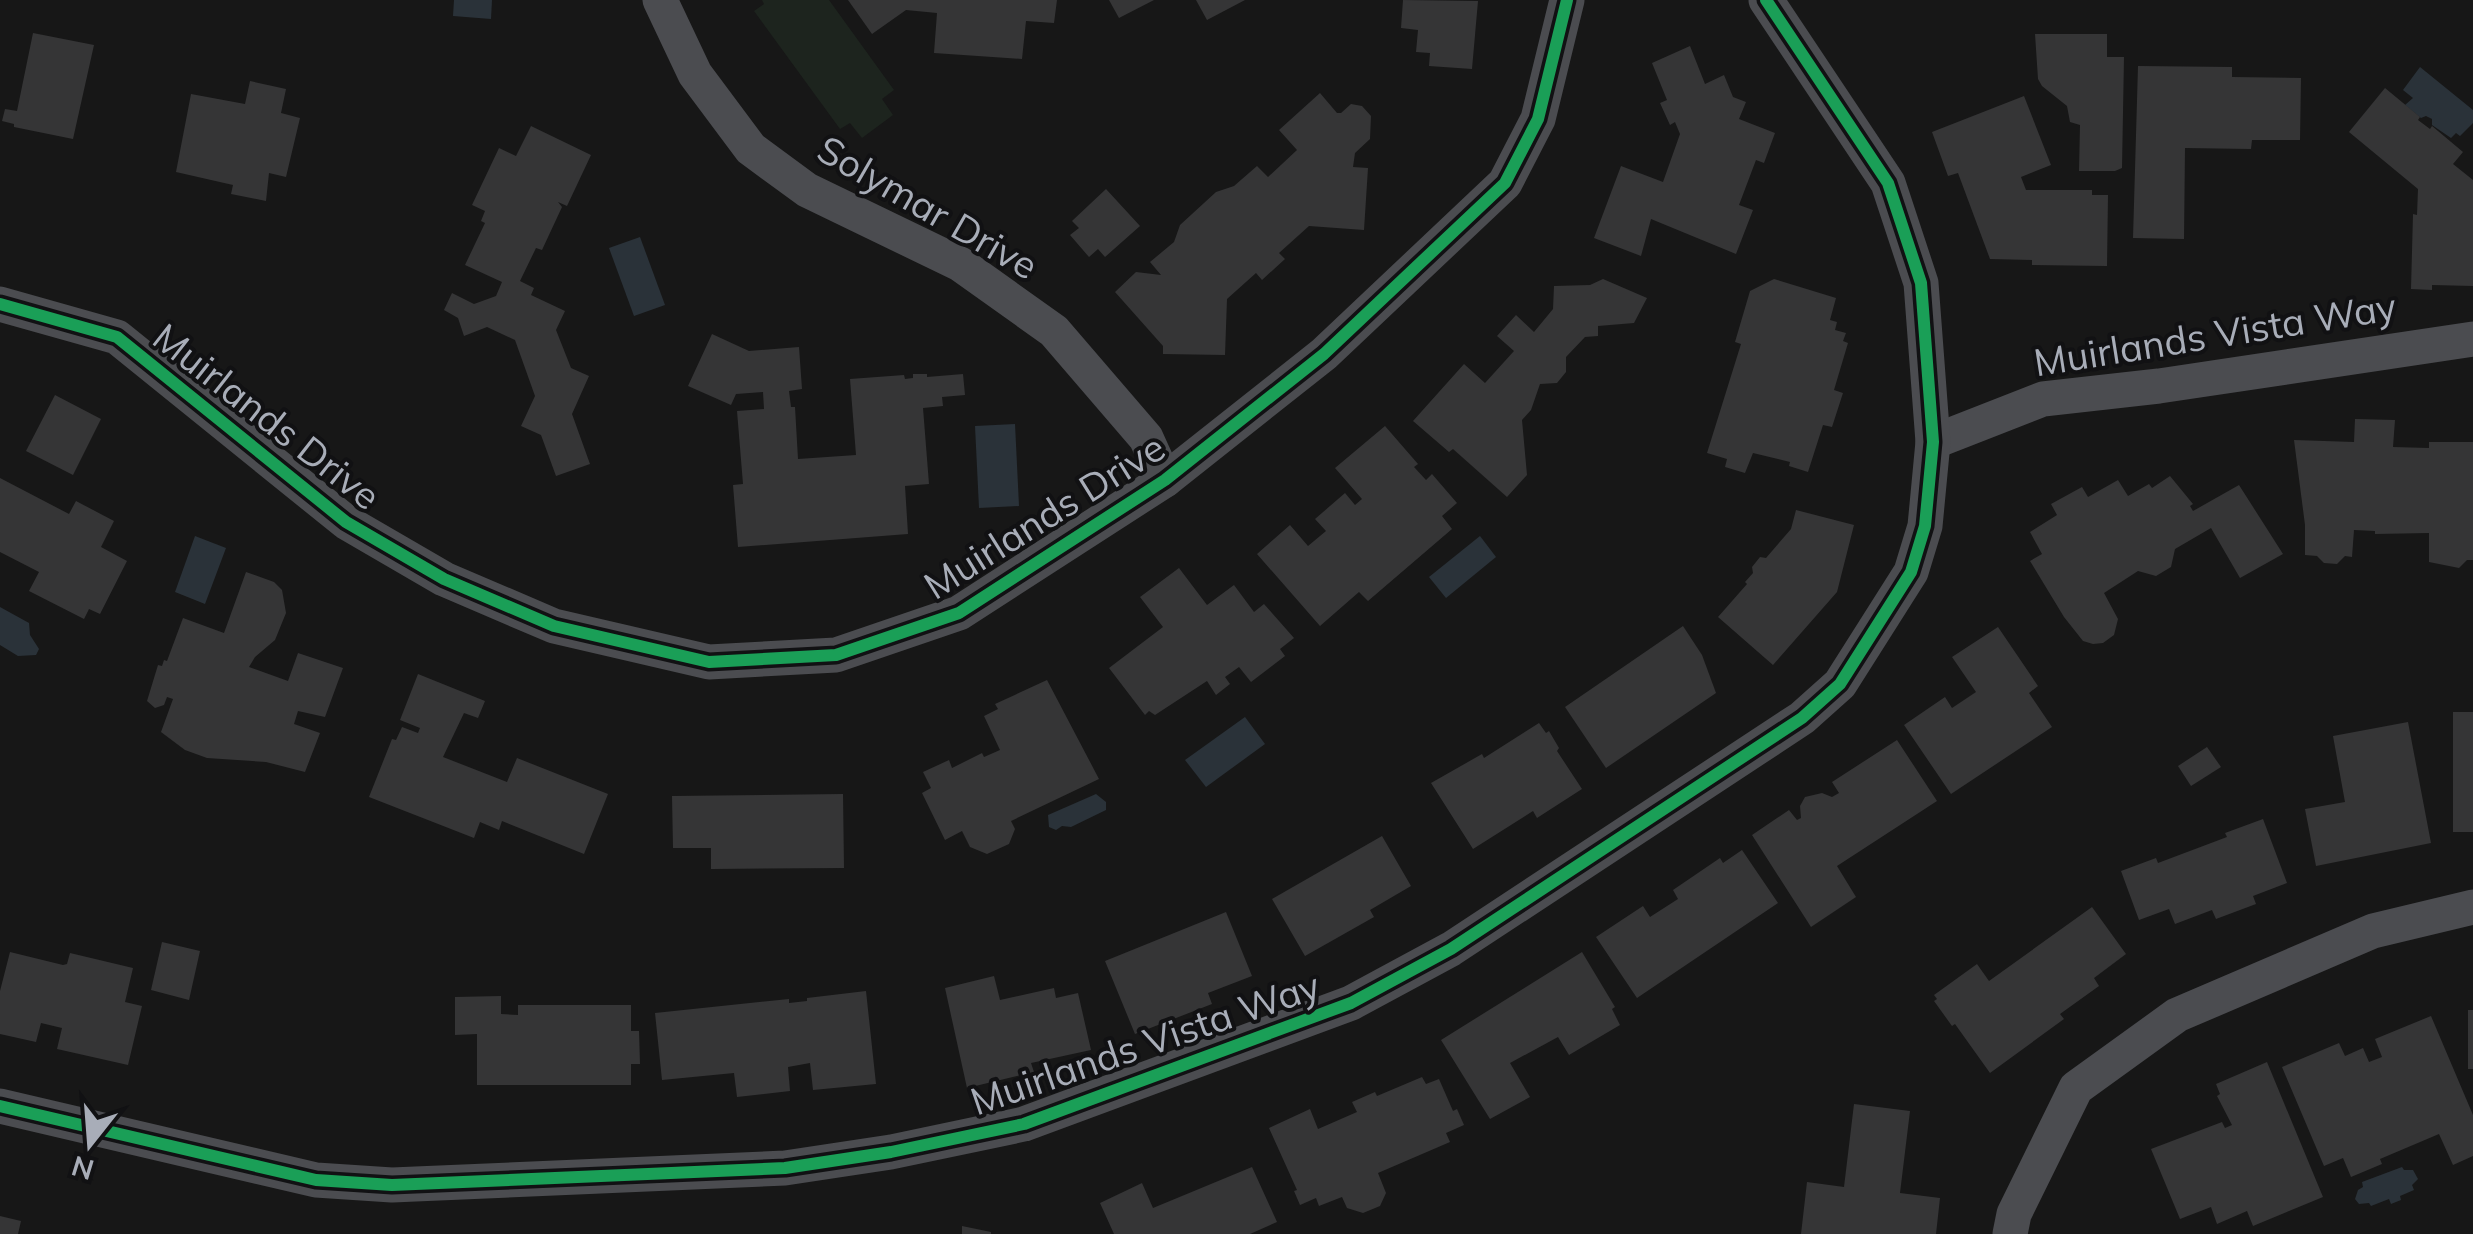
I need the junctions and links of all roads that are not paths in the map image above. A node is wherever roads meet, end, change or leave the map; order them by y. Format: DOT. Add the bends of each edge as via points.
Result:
graph roads {
  1 [pos="660,0"];
  2 [pos="1567,0"];
  3 [pos="1766,0"];
  4 [pos="0,304"];
  5 [pos="2473,339"];
  6 [pos="1933,442"];
  7 [pos="1165,480"];
  8 [pos="2473,907"];
  9 [pos="0,1106"];
  10 [pos="2010,1234"];
  1 -- 7 [label="street, Solymar Drive" via="695,74 751,149 807,190 960,264 1054,331 1146,438"];
  2 -- 7 [label="street, Muirlands Drive" via="1538,119 1505,183 1324,354"];
  3 -- 6 [label="street" via="1888,182 1921,283"];
  4 -- 7 [label="street, Muirlands Drive" via="117,337 346,522 444,579 554,626 709,662 836,655 959,613"];
  5 -- 6 [label="street, Muirlands Vista Way" via="2043,399"];
  6 -- 9 [label="street, Muirlands Vista Way" via="1925,526 1911,572 1840,684 1802,718 1450,949 1351,1003 1024,1124 784,1168 392,1185 316,1180"];
  8 -- 10 [label="street" via="2373,931 2177,1015 2076,1088"];
}
